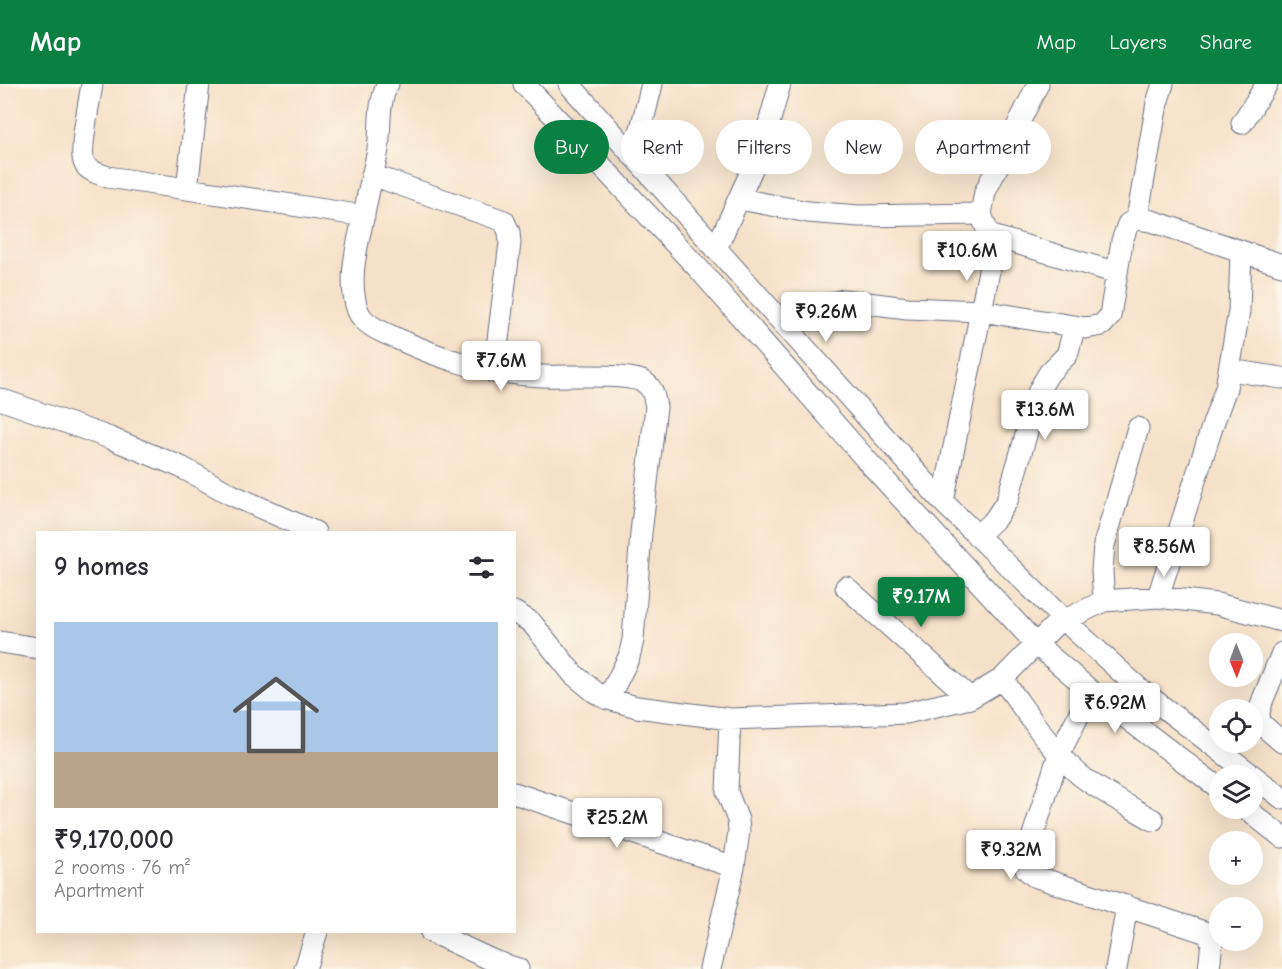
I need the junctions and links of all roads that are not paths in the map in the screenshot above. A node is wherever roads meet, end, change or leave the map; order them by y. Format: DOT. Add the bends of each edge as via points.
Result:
graph roads {
  1 [pos="92,84"];
  2 [pos="199,84"];
  3 [pos="388,84"];
  4 [pos="524,84"];
  5 [pos="569,84"];
  6 [pos="652,84"];
  7 [pos="780,84"];
  8 [pos="1038,84"];
  9 [pos="1163,84"];
  10 [pos="1267,84"];
  11 [pos="643,120"];
  12 [pos="1242,123"];
  13 [pos="621,142"];
  14 [pos="649,174"];
  15 [pos="372,175"];
  16 [pos="186,189"];
  17 [pos="740,199"];
  18 [pos="981,214"];
  19 [pos="364,216"];
  20 [pos="1137,219"];
  21 [pos="989,235"];
  22 [pos="716,249"];
  23 [pos="1242,252"];
  24 [pos="1282,265"];
  25 [pos="1117,273"];
  26 [pos="981,311"];
  27 [pos="1075,326"];
  28 [pos="789,330"];
  29 [pos="1230,370"];
  30 [pos="494,372"];
  31 [pos="1282,378"];
  32 [pos="0,399"];
  33 [pos="1138,429"];
  34 [pos="943,502"];
  35 [pos="313,531"];
  36 [pos="977,536"];
  37 [pos="846,587"];
  38 [pos="1158,597"];
  39 [pos="1104,602"];
  40 [pos="516,613"];
  41 [pos="1282,621"];
  42 [pos="1049,633"];
  43 [pos="0,642"];
  44 [pos="36,648"];
  45 [pos="1282,653"];
  46 [pos="1002,679"];
  47 [pos="1090,691"];
  48 [pos="970,698"];
  49 [pos="608,699"];
  50 [pos="730,719"];
  51 [pos="1282,742"];
  52 [pos="1059,754"];
  53 [pos="1209,781"];
  54 [pos="516,794"];
  55 [pos="1282,798"];
  56 [pos="1259,819"];
  57 [pos="1152,820"];
  58 [pos="1282,837"];
  59 [pos="734,867"];
  60 [pos="1127,906"];
  61 [pos="317,933"];
  62 [pos="433,933"];
  63 [pos="305,969"];
  64 [pos="518,969"];
  65 [pos="710,969"];
  66 [pos="1116,969"];
  67 [pos="1209,969"];
  1 -- 16 [label="street" via="83,150 83,162 90,170 108,177"];
  2 -- 16 [label="street"];
  3 -- 15 [label="street" via="381,102 378,155"];
  4 -- 42 [label="street" via="698,267 862,455"];
  5 -- 13 [label="street"];
  6 -- 11 [label="street"];
  7 -- 17 [label="street" via="764,145"];
  8 -- 18 [label="street" via="985,192"];
  9 -- 20 [label="street"];
  10 -- 12 [label="street"];
  14 -- 22 [label="street"];
  15 -- 19 [label="street"];
  15 -- 30 [label="street" via="504,221 510,243"];
  16 -- 19 [label="street"];
  17 -- 18 [label="street" via="808,212 859,216"];
  17 -- 22 [label="street"];
  18 -- 21 [label="street"];
  19 -- 30 [label="street" via="355,267 359,315 373,327 412,345"];
  20 -- 23 [label="street"];
  20 -- 25 [label="street" via="1128,224 1125,232"];
  21 -- 25 [label="street"];
  21 -- 26 [label="street" via="990,266"];
  22 -- 28 [label="street"];
  23 -- 24 [label="street"];
  23 -- 29 [label="street"];
  25 -- 27 [label="street" via="1110,316 1102,325"];
  26 -- 27 [label="street"];
  26 -- 28 [label="street" via="843,300 825,305"];
  26 -- 34 [label="street"];
  27 -- 36 [label="street" via="1067,355 1048,373 1039,390 1006,501 995,519"];
  28 -- 34 [label="street"];
  29 -- 31 [label="street"];
  29 -- 38 [label="street"];
  30 -- 49 [label="street" via="627,378 652,389 656,407 633,640"];
  32 -- 35 [label="street" via="181,467"];
  33 -- 39 [label="street" via="1104,545"];
  34 -- 36 [label="street"];
  36 -- 42 [label="street"];
  37 -- 48 [label="street"];
  38 -- 39 [label="street"];
  38 -- 41 [label="street" via="1217,604"];
  39 -- 42 [label="street"];
  40 -- 49 [label="street" via="531,622 573,674"];
  42 -- 46 [label="street"];
  42 -- 47 [label="street"];
  42 -- 55 [label="street" via="1143,691"];
  43 -- 44 [label="street"];
  45 -- 51 [label="street" via="1259,712 1260,723"];
  46 -- 48 [label="street"];
  46 -- 52 [label="street"];
  47 -- 52 [label="street"];
  47 -- 53 [label="street"];
  48 -- 50 [label="street" via="906,713"];
  49 -- 50 [label="street" via="637,708"];
  50 -- 59 [label="street" via="727,792 739,831"];
  52 -- 57 [label="street" via="1082,776"];
  52 -- 60 [label="street" via="1025,860 1026,869 1034,876"];
  54 -- 59 [label="street"];
  56 -- 58 [label="street"];
  59 -- 65 [label="street"];
  60 -- 66 [label="street"];
  60 -- 67 [label="street" via="1207,933 1212,942"];
  61 -- 63 [label="street"];
  62 -- 64 [label="street"];
}
